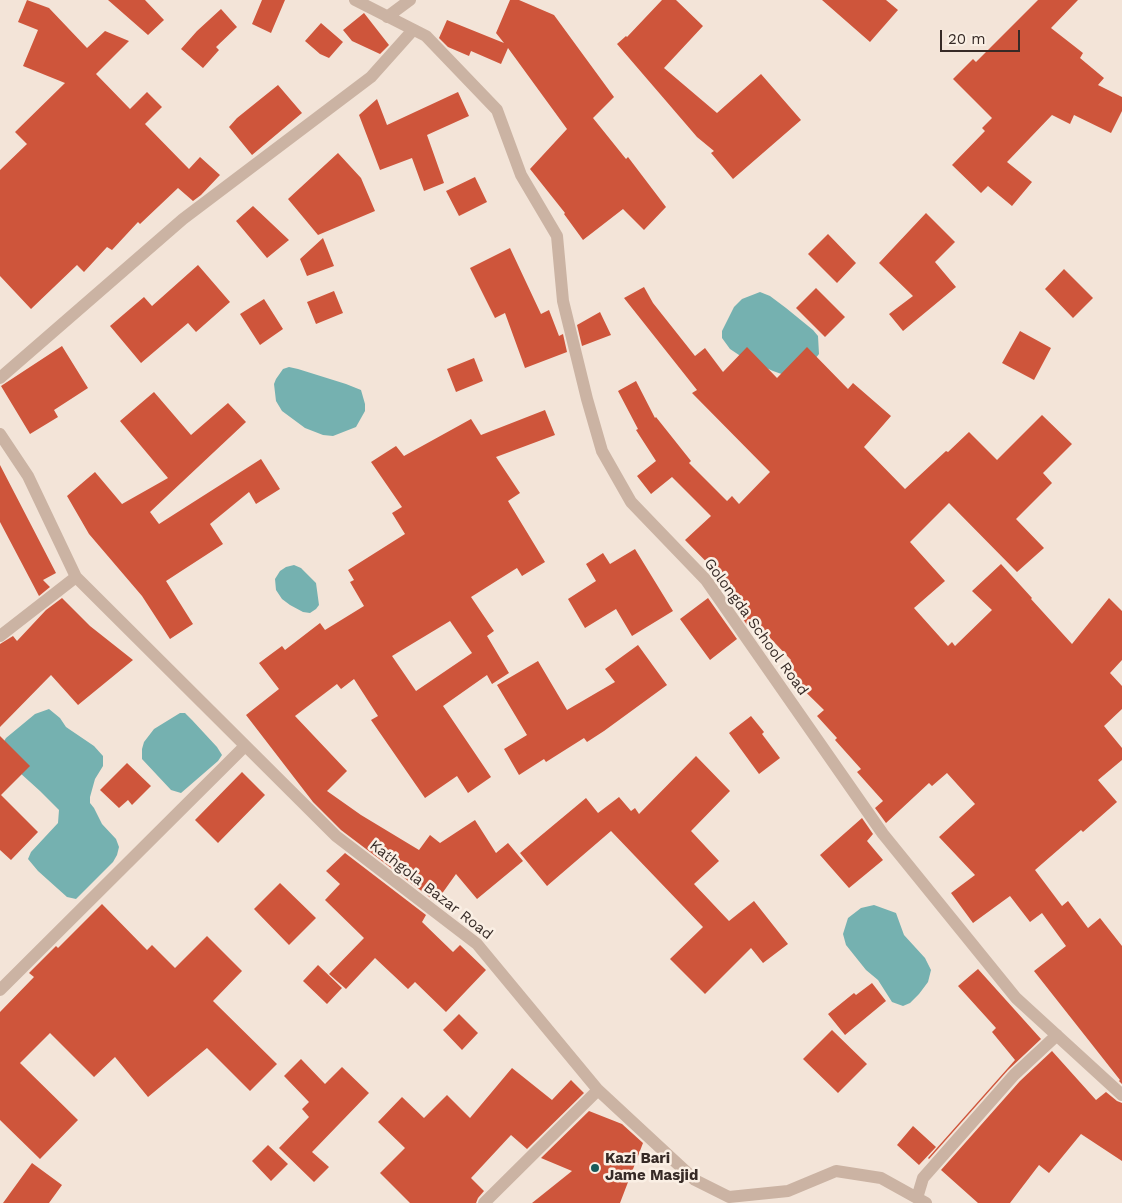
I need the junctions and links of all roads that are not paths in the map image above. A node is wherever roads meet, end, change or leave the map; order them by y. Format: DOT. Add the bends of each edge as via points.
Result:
graph roads {
  1 [pos="354,0"];
  2 [pos="410,0"];
  3 [pos="387,17"];
  4 [pos="413,30"];
  5 [pos="0,378"];
  6 [pos="0,434"];
  7 [pos="76,577"];
  8 [pos="0,636"];
  9 [pos="245,746"];
  10 [pos="0,990"];
  11 [pos="1057,1035"];
  12 [pos="598,1090"];
  13 [pos="1122,1095"];
  14 [pos="922,1200"];
  15 [pos="484,1203"];
  1 -- 3 [label="street, Golongda School Road"];
  2 -- 3 [label="street"];
  3 -- 4 [label="street, Golongda School Road"];
  4 -- 5 [label="street" via="371,77 183,219"];
  4 -- 11 [label="street, Golongda School Road" via="426,36 497,110 521,175 557,236 563,301 590,408 602,451 631,502 706,580 883,834 1016,998"];
  6 -- 7 [label="street, Kathgola Bazar Road" via="28,476"];
  7 -- 8 [label="street"];
  7 -- 9 [label="street, Kathgola Bazar Road"];
  9 -- 10 [label="street"];
  9 -- 12 [label="street, Kathgola Bazar Road" via="336,836 477,944"];
  11 -- 13 [label="street, Golongda School Road"];
  11 -- 14 [label="street" via="1014,1075 923,1178"];
  12 -- 14 [label="street, Kathgola Bazar Road" via="696,1180 729,1197 788,1191 836,1171 881,1178"];
  12 -- 15 [label="street"];
}
